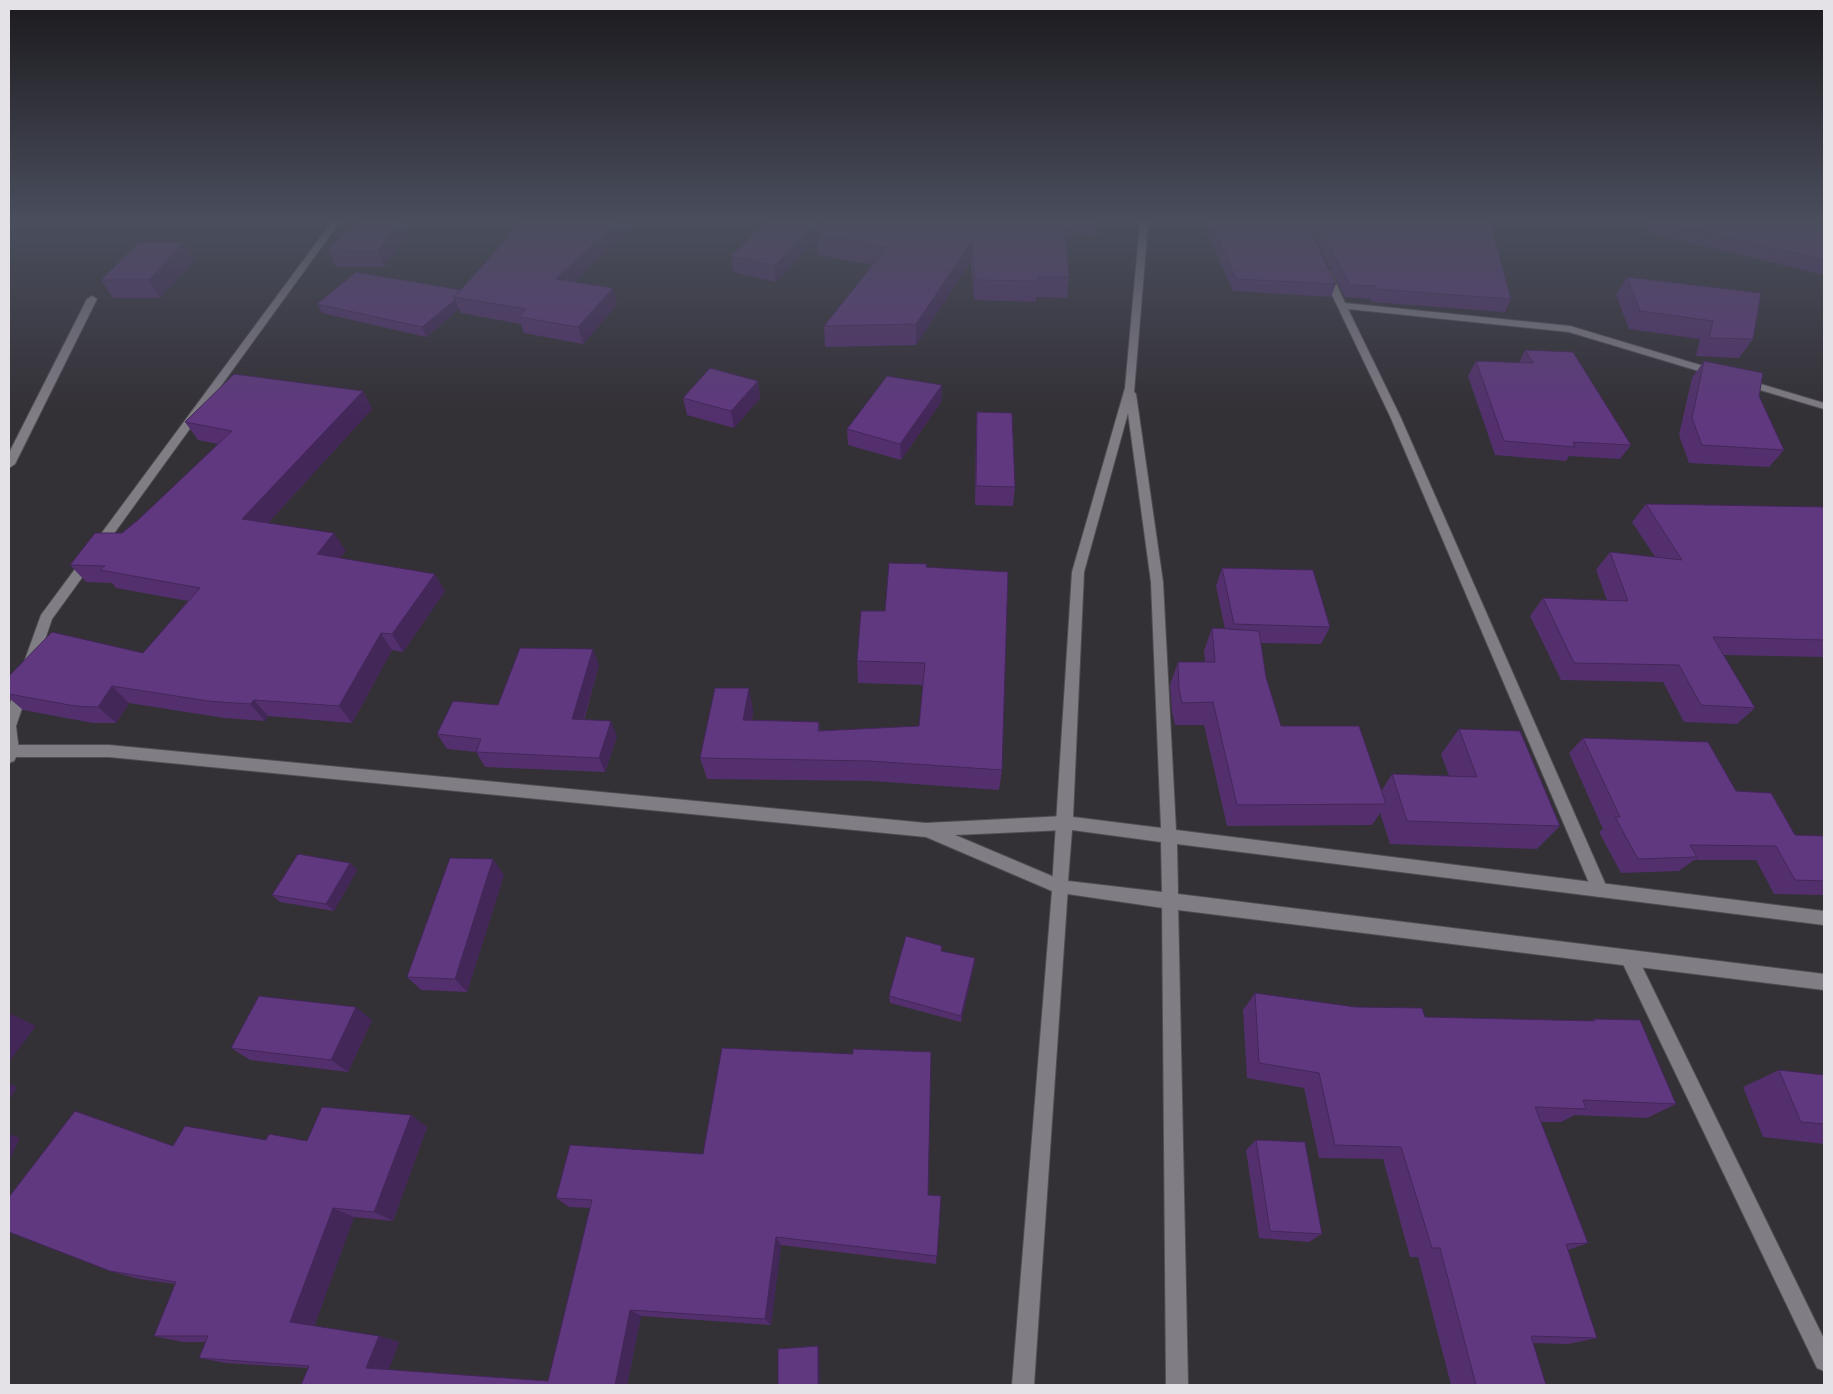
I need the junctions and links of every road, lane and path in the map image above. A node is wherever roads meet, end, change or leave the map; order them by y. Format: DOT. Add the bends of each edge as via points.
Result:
graph roads {
  1 [pos="287,288"];
  2 [pos="1138,288"];
  3 [pos="1334,288"];
  4 [pos="92,299"];
  5 [pos="1342,305"];
  6 [pos="1130,388"];
  7 [pos="1824,406"];
  8 [pos="9,464"];
  9 [pos="9,726"];
  10 [pos="10,753"];
  11 [pos="1065,823"];
  12 [pos="926,830"];
  13 [pos="1169,837"];
  14 [pos="1060,887"];
  15 [pos="1600,890"];
  16 [pos="1170,902"];
  17 [pos="1824,918"];
  18 [pos="1629,958"];
  19 [pos="1824,982"];
  20 [pos="1824,1361"];
  21 [pos="1023,1385"];
  22 [pos="1177,1385"];
  1 -- 9 [label="street" via="46,618"];
  2 -- 6 [label="street"];
  3 -- 5 [label="street"];
  4 -- 8 [label="main road"];
  5 -- 7 [label="street" via="1570,329"];
  5 -- 15 [label="street" via="1395,416"];
  6 -- 11 [label="street" via="1078,572"];
  6 -- 13 [label="main road" via="1157,582"];
  9 -- 10 [label="street"];
  10 -- 12 [label="street" via="109,751"];
  11 -- 12 [label="street"];
  11 -- 13 [label="street"];
  11 -- 14 [label="street"];
  12 -- 14 [label="street"];
  13 -- 15 [label="street"];
  13 -- 16 [label="main road"];
  14 -- 16 [label="street"];
  14 -- 21 [label="street"];
  15 -- 17 [label="street"];
  16 -- 18 [label="street"];
  16 -- 22 [label="street"];
  18 -- 19 [label="street"];
  18 -- 20 [label="street"];
}
